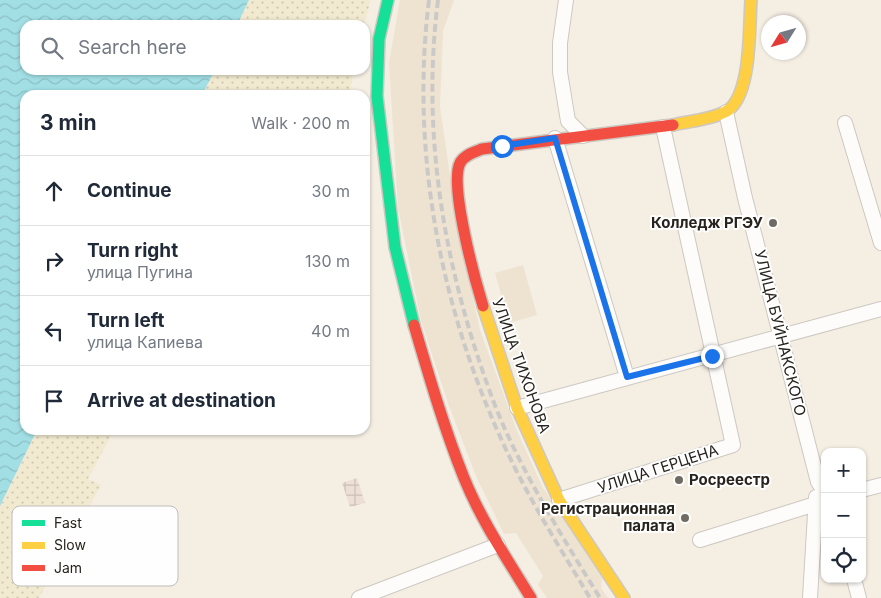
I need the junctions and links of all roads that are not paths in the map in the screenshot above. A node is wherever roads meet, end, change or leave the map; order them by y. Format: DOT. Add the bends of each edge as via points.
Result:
graph roads {
  1 [pos="388,0"];
  2 [pos="566,0"];
  3 [pos="751,0"];
  4 [pos="726,112"];
  5 [pos="845,123"];
  6 [pos="663,127"];
  7 [pos="583,136"];
  8 [pos="555,138"];
  9 [pos="881,244"];
  10 [pos="881,309"];
  11 [pos="782,338"];
  12 [pos="712,356"];
  13 [pos="627,377"];
  14 [pos="517,408"];
  15 [pos="881,486"];
  16 [pos="821,487"];
  17 [pos="866,489"];
  18 [pos="559,500"];
  19 [pos="820,502"];
  20 [pos="700,540"];
  21 [pos="498,545"];
  22 [pos="855,583"];
  23 [pos="359,598"];
  24 [pos="531,598"];
  25 [pos="624,598"];
  26 [pos="810,598"];
  27 [pos="859,598"];
  1 -- 21 [label="street" via="380,39 377,96 395,247 406,298 435,396 464,479"];
  2 -- 7 [label="street" via="560,72 568,120"];
  3 -- 4 [label="street" via="746,78 738,97"];
  4 -- 6 [label="street"];
  4 -- 11 [label="street, УЛИЦА БУЙНАКСКОГО"];
  5 -- 9 [label="street"];
  6 -- 7 [label="street"];
  6 -- 12 [label="street, УЛИЦА ГЕРЦЕНА"];
  7 -- 8 [label="street"];
  8 -- 13 [label="street"];
  8 -- 14 [label="street, УЛИЦА ТИХОНОВА" via="482,149 466,156 460,163 456,178 471,268"];
  10 -- 11 [label="street"];
  11 -- 12 [label="street"];
  11 -- 16 [label="street, УЛИЦА БУЙНАКСКОГО"];
  12 -- 13 [label="street"];
  12 -- 18 [label="street, УЛИЦА ГЕРЦЕНА" via="733,445"];
  13 -- 14 [label="street"];
  14 -- 18 [label="street, УЛИЦА ТИХОНОВА"];
  15 -- 17 [label="street"];
  16 -- 19 [label="street"];
  18 -- 25 [label="street, УЛИЦА ТИХОНОВА"];
  19 -- 20 [label="street"];
  19 -- 26 [label="street"];
  21 -- 23 [label="street"];
  21 -- 24 [label="street"];
  22 -- 27 [label="street"];
}
